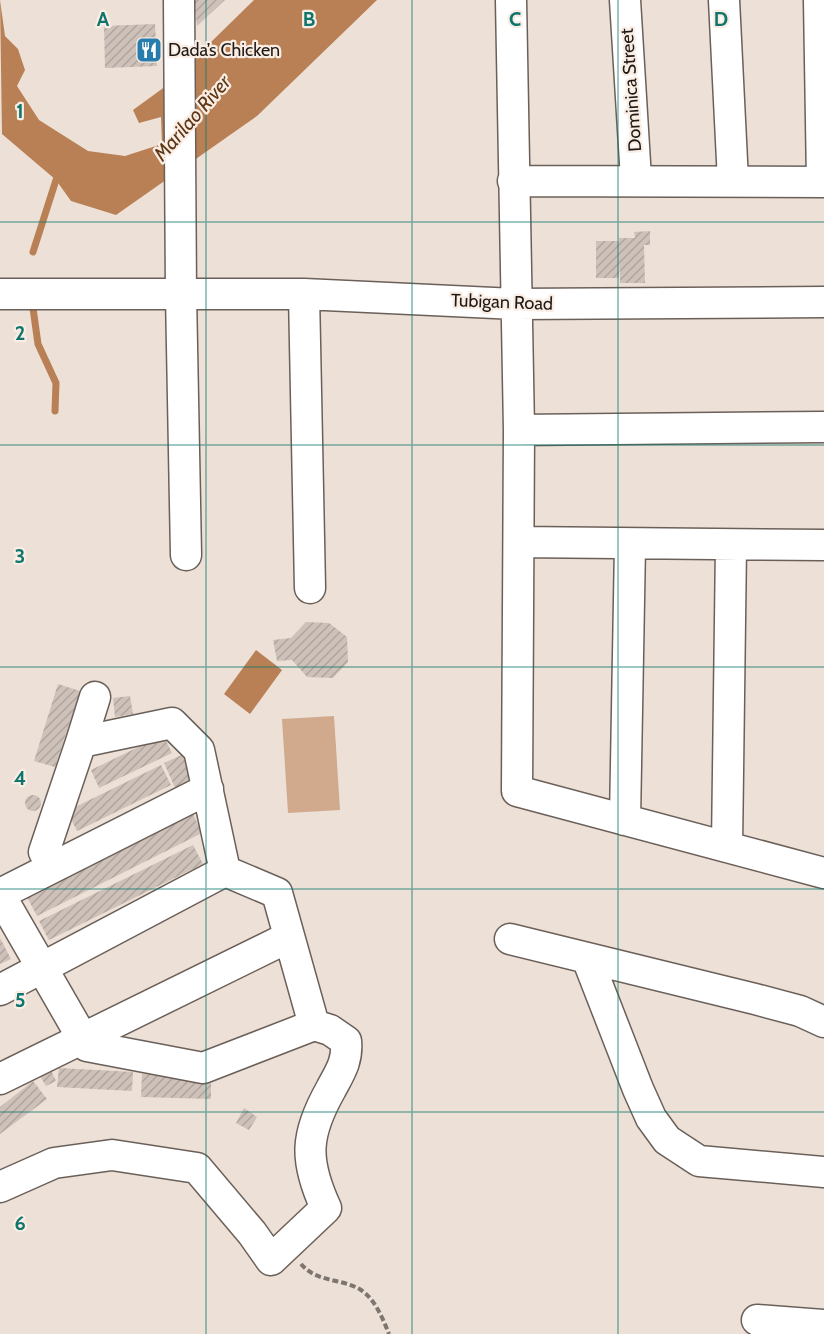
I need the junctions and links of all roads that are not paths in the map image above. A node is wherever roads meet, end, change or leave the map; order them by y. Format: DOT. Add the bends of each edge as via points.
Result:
graph roads {
  1 [pos="179,0"];
  2 [pos="511,0"];
  3 [pos="625,0"];
  4 [pos="724,0"];
  5 [pos="819,0"];
  6 [pos="636,179"];
  7 [pos="513,181"];
  8 [pos="733,181"];
  9 [pos="823,182"];
  10 [pos="0,294"];
  11 [pos="181,294"];
  12 [pos="304,294"];
  13 [pos="824,302"];
  14 [pos="515,304"];
  15 [pos="824,427"];
  16 [pos="519,430"];
  17 [pos="519,542"];
  18 [pos="630,544"];
  19 [pos="731,545"];
  20 [pos="824,545"];
  21 [pos="186,555"];
  22 [pos="310,588"];
  23 [pos="95,697"];
  24 [pos="81,742"];
  25 [pos="208,789"];
  26 [pos="625,820"];
  27 [pos="727,847"];
  28 [pos="53,867"];
  29 [pos="225,871"];
  30 [pos="824,873"];
  31 [pos="0,895"];
  32 [pos="290,938"];
  33 [pos="510,939"];
  34 [pos="587,958"];
  35 [pos="42,969"];
  36 [pos="0,990"];
  37 [pos="824,1023"];
  38 [pos="314,1025"];
  39 [pos="82,1038"];
  40 [pos="0,1080"];
  41 [pos="824,1172"];
  42 [pos="0,1186"];
  43 [pos="757,1320"];
  44 [pos="824,1325"];
  1 -- 11 [label="street"];
  2 -- 7 [label="street"];
  3 -- 6 [label="street, Dominica Street"];
  4 -- 8 [label="street"];
  5 -- 9 [label="street"];
  6 -- 7 [label="street"];
  6 -- 8 [label="street"];
  7 -- 14 [label="street"];
  8 -- 9 [label="street"];
  10 -- 11 [label="street, Tubigan Road"];
  11 -- 12 [label="street, Tubigan Road"];
  11 -- 21 [label="street"];
  12 -- 14 [label="street, Tubigan Road"];
  12 -- 22 [label="street"];
  13 -- 14 [label="street, Tubigan Road"];
  14 -- 16 [label="street"];
  15 -- 16 [label="street"];
  16 -- 17 [label="street"];
  17 -- 18 [label="street"];
  17 -- 26 [label="street" via="517,791"];
  18 -- 19 [label="street"];
  18 -- 26 [label="street"];
  19 -- 20 [label="street"];
  19 -- 27 [label="street"];
  23 -- 24 [label="street"];
  24 -- 25 [label="street" via="172,723 199,750"];
  24 -- 28 [label="street" via="44,852"];
  25 -- 28 [label="street"];
  25 -- 29 [label="street"];
  26 -- 27 [label="street"];
  27 -- 30 [label="street"];
  28 -- 31 [label="street"];
  29 -- 32 [label="street" via="277,893"];
  29 -- 35 [label="street"];
  31 -- 35 [label="street"];
  32 -- 38 [label="street"];
  32 -- 39 [label="street"];
  33 -- 34 [label="street"];
  34 -- 37 [label="street" via="800,1011"];
  34 -- 41 [label="street" via="638,1089 651,1118 667,1140 699,1161"];
  35 -- 36 [label="street"];
  35 -- 39 [label="street"];
  38 -- 39 [label="street" via="203,1068 87,1046"];
  38 -- 42 [label="street" via="346,1041 347,1058 317,1113 308,1153 326,1208 271,1260 197,1168 112,1155 54,1163"];
  39 -- 40 [label="street"];
  43 -- 44 [label="street"];
}
